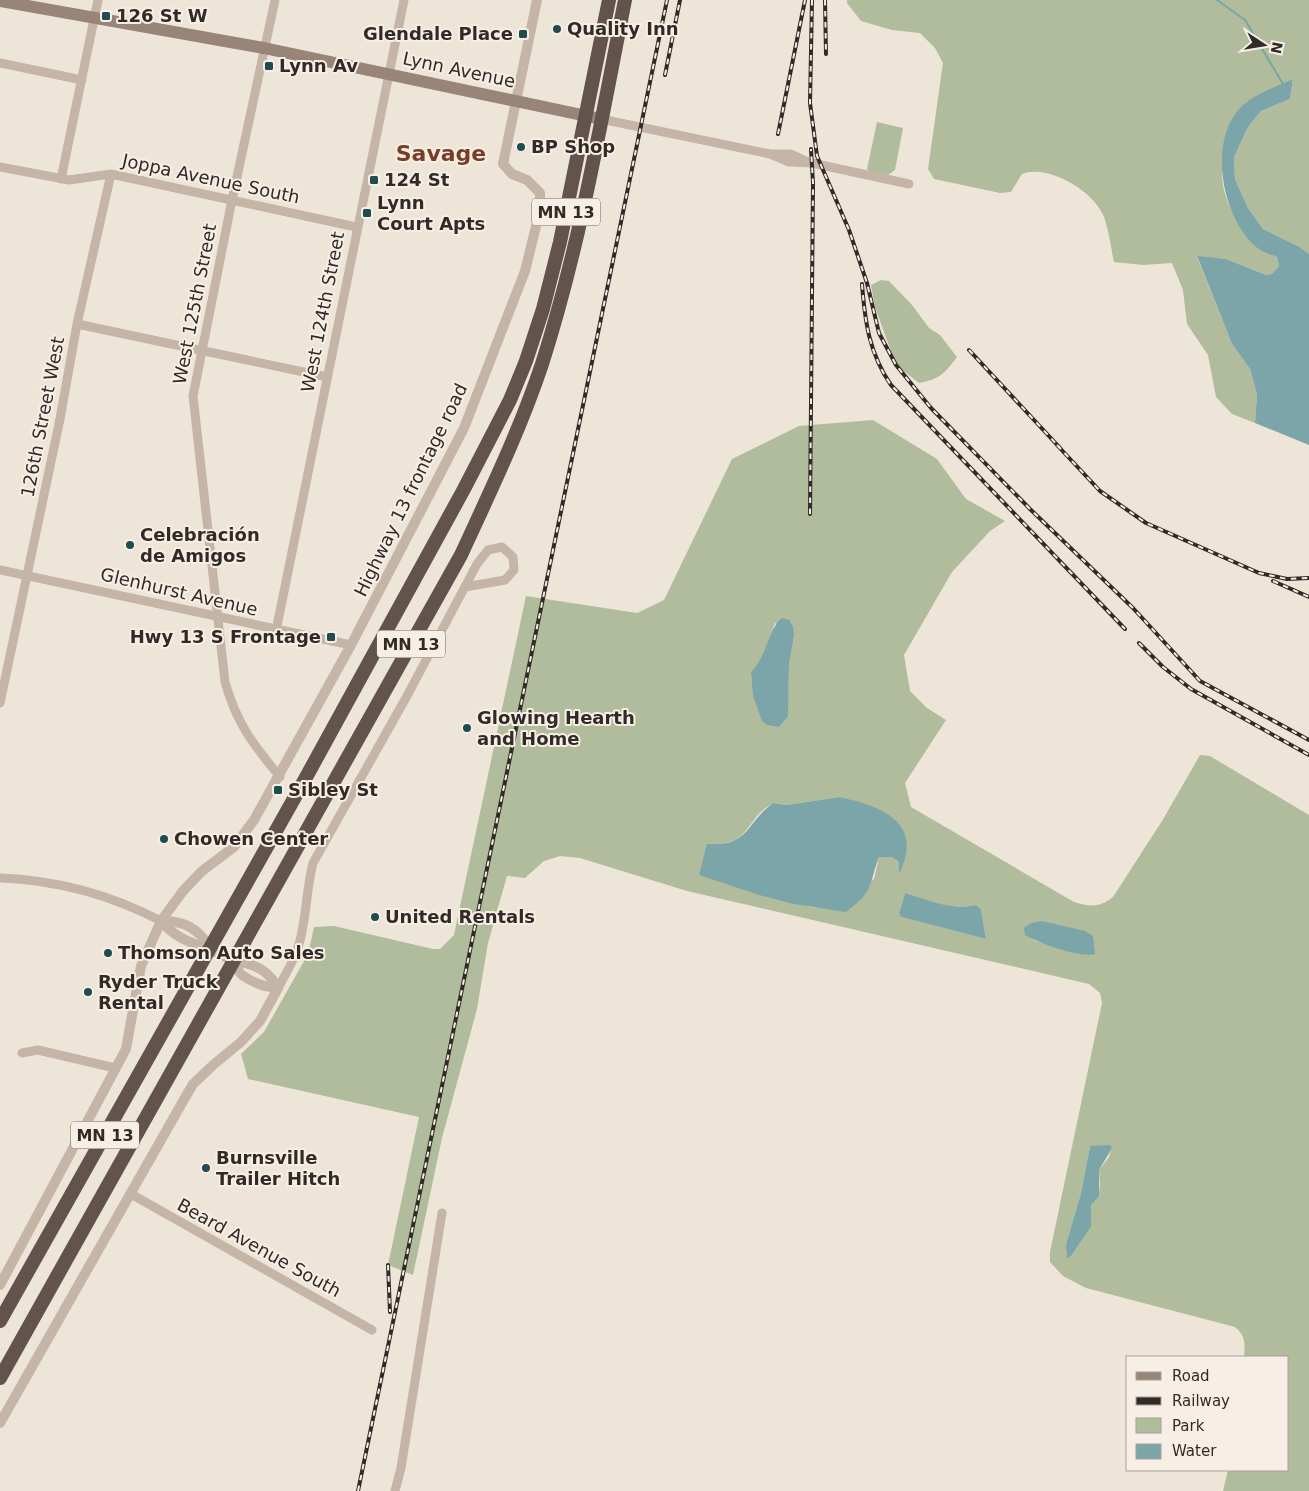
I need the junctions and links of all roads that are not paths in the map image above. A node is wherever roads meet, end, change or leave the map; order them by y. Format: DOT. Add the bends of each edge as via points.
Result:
graph roads {
  1 [pos="98,0"];
  2 [pos="275,0"];
  3 [pos="404,0"];
  4 [pos="537,0"];
  5 [pos="610,0"];
  6 [pos="625,0"];
  7 [pos="0,1"];
  8 [pos="94,18"];
  9 [pos="264,48"];
  10 [pos="0,64"];
  11 [pos="388,73"];
  12 [pos="82,80"];
  13 [pos="516,100"];
  14 [pos="586,116"];
  15 [pos="601,119"];
  16 [pos="0,167"];
  17 [pos="111,174"];
  18 [pos="61,179"];
  19 [pos="909,184"];
  20 [pos="232,200"];
  21 [pos="356,227"];
  22 [pos="78,324"];
  23 [pos="202,351"];
  24 [pos="327,377"];
  25 [pos="0,570"];
  26 [pos="27,576"];
  27 [pos="465,587"];
  28 [pos="218,618"];
  29 [pos="276,631"];
  30 [pos="351,645"];
  31 [pos="0,703"];
  32 [pos="280,776"];
  33 [pos="0,878"];
  34 [pos="161,921"];
  35 [pos="210,949"];
  36 [pos="234,962"];
  37 [pos="278,988"];
  38 [pos="22,1053"];
  39 [pos="115,1068"];
  40 [pos="131,1194"];
  41 [pos="442,1213"];
  42 [pos="0,1285"];
  43 [pos="0,1322"];
  44 [pos="372,1330"];
  45 [pos="0,1378"];
  46 [pos="0,1423"];
  47 [pos="395,1491"];
  1 -- 8 [label="street"];
  2 -- 9 [label="street, West 125th Street"];
  3 -- 11 [label="street, West 124th Street"];
  4 -- 13 [label="street"];
  5 -- 14 [label="highway, MN 13"];
  6 -- 15 [label="highway, MN 13"];
  7 -- 8 [label="main road, Lynn Avenue"];
  8 -- 9 [label="main road, Lynn Avenue"];
  8 -- 12 [label="street"];
  9 -- 11 [label="main road, Lynn Avenue"];
  9 -- 20 [label="street, West 125th Street"];
  10 -- 12 [label="street"];
  11 -- 13 [label="main road, Lynn Avenue"];
  11 -- 21 [label="street, West 124th Street"];
  12 -- 18 [label="street"];
  13 -- 14 [label="main road, Lynn Avenue"];
  13 -- 30 [label="street, Highway 13 frontage road" via="503,164 540,193 540,210 525,271 464,428"];
  14 -- 15 [label="main road, Lynn Avenue"];
  14 -- 35 [label="highway, MN 13" via="543,309 510,400"];
  15 -- 19 [label="street, Lynn Avenue" via="770,154 789,162 809,162"];
  15 -- 36 [label="highway, MN 13" via="558,312 516,435 461,555"];
  16 -- 18 [label="street, Joppa Avenue South"];
  17 -- 18 [label="street, Joppa Avenue South" via="78,180"];
  17 -- 20 [label="street, Joppa Avenue South"];
  17 -- 22 [label="street, 126th Street West"];
  20 -- 21 [label="street, Joppa Avenue South"];
  20 -- 23 [label="street, West 125th Street"];
  21 -- 24 [label="street, West 124th Street"];
  22 -- 23 [label="street"];
  22 -- 26 [label="street, 126th Street West"];
  23 -- 24 [label="street"];
  23 -- 28 [label="street, West 125th Street" via="193,396"];
  24 -- 29 [label="street, West 124th Street"];
  25 -- 26 [label="street, Glenhurst Avenue"];
  26 -- 28 [label="street, Glenhurst Avenue"];
  26 -- 31 [label="street, 126th Street West"];
  27 -- 27 [label="street" via="505,580 514,570 514,557 502,547 488,550"];
  27 -- 37 [label="street" via="408,696 313,863 303,931 297,951"];
  28 -- 29 [label="street, Glenhurst Avenue"];
  28 -- 32 [label="street, West 125th Street" via="225,682 234,711 249,740"];
  29 -- 30 [label="street, Glenhurst Avenue"];
  30 -- 32 [label="street"];
  32 -- 34 [label="street" via="234,847 202,871"];
  33 -- 34 [label="street" via="28,879 102,895"];
  34 -- 35 [label="street" via="176,920 202,935"];
  34 -- 39 [label="street" via="141,966 126,1049"];
  35 -- 36 [label="street"];
  35 -- 43 [label="highway, MN 13"];
  36 -- 37 [label="street" via="247,962 272,976"];
  36 -- 45 [label="highway, MN 13"];
  37 -- 40 [label="street" via="260,1021 194,1084"];
  38 -- 39 [label="street" via="38,1050"];
  39 -- 42 [label="street"];
  40 -- 44 [label="street, Beard Avenue South"];
  40 -- 46 [label="street"];
  41 -- 47 [label="street"];
}
